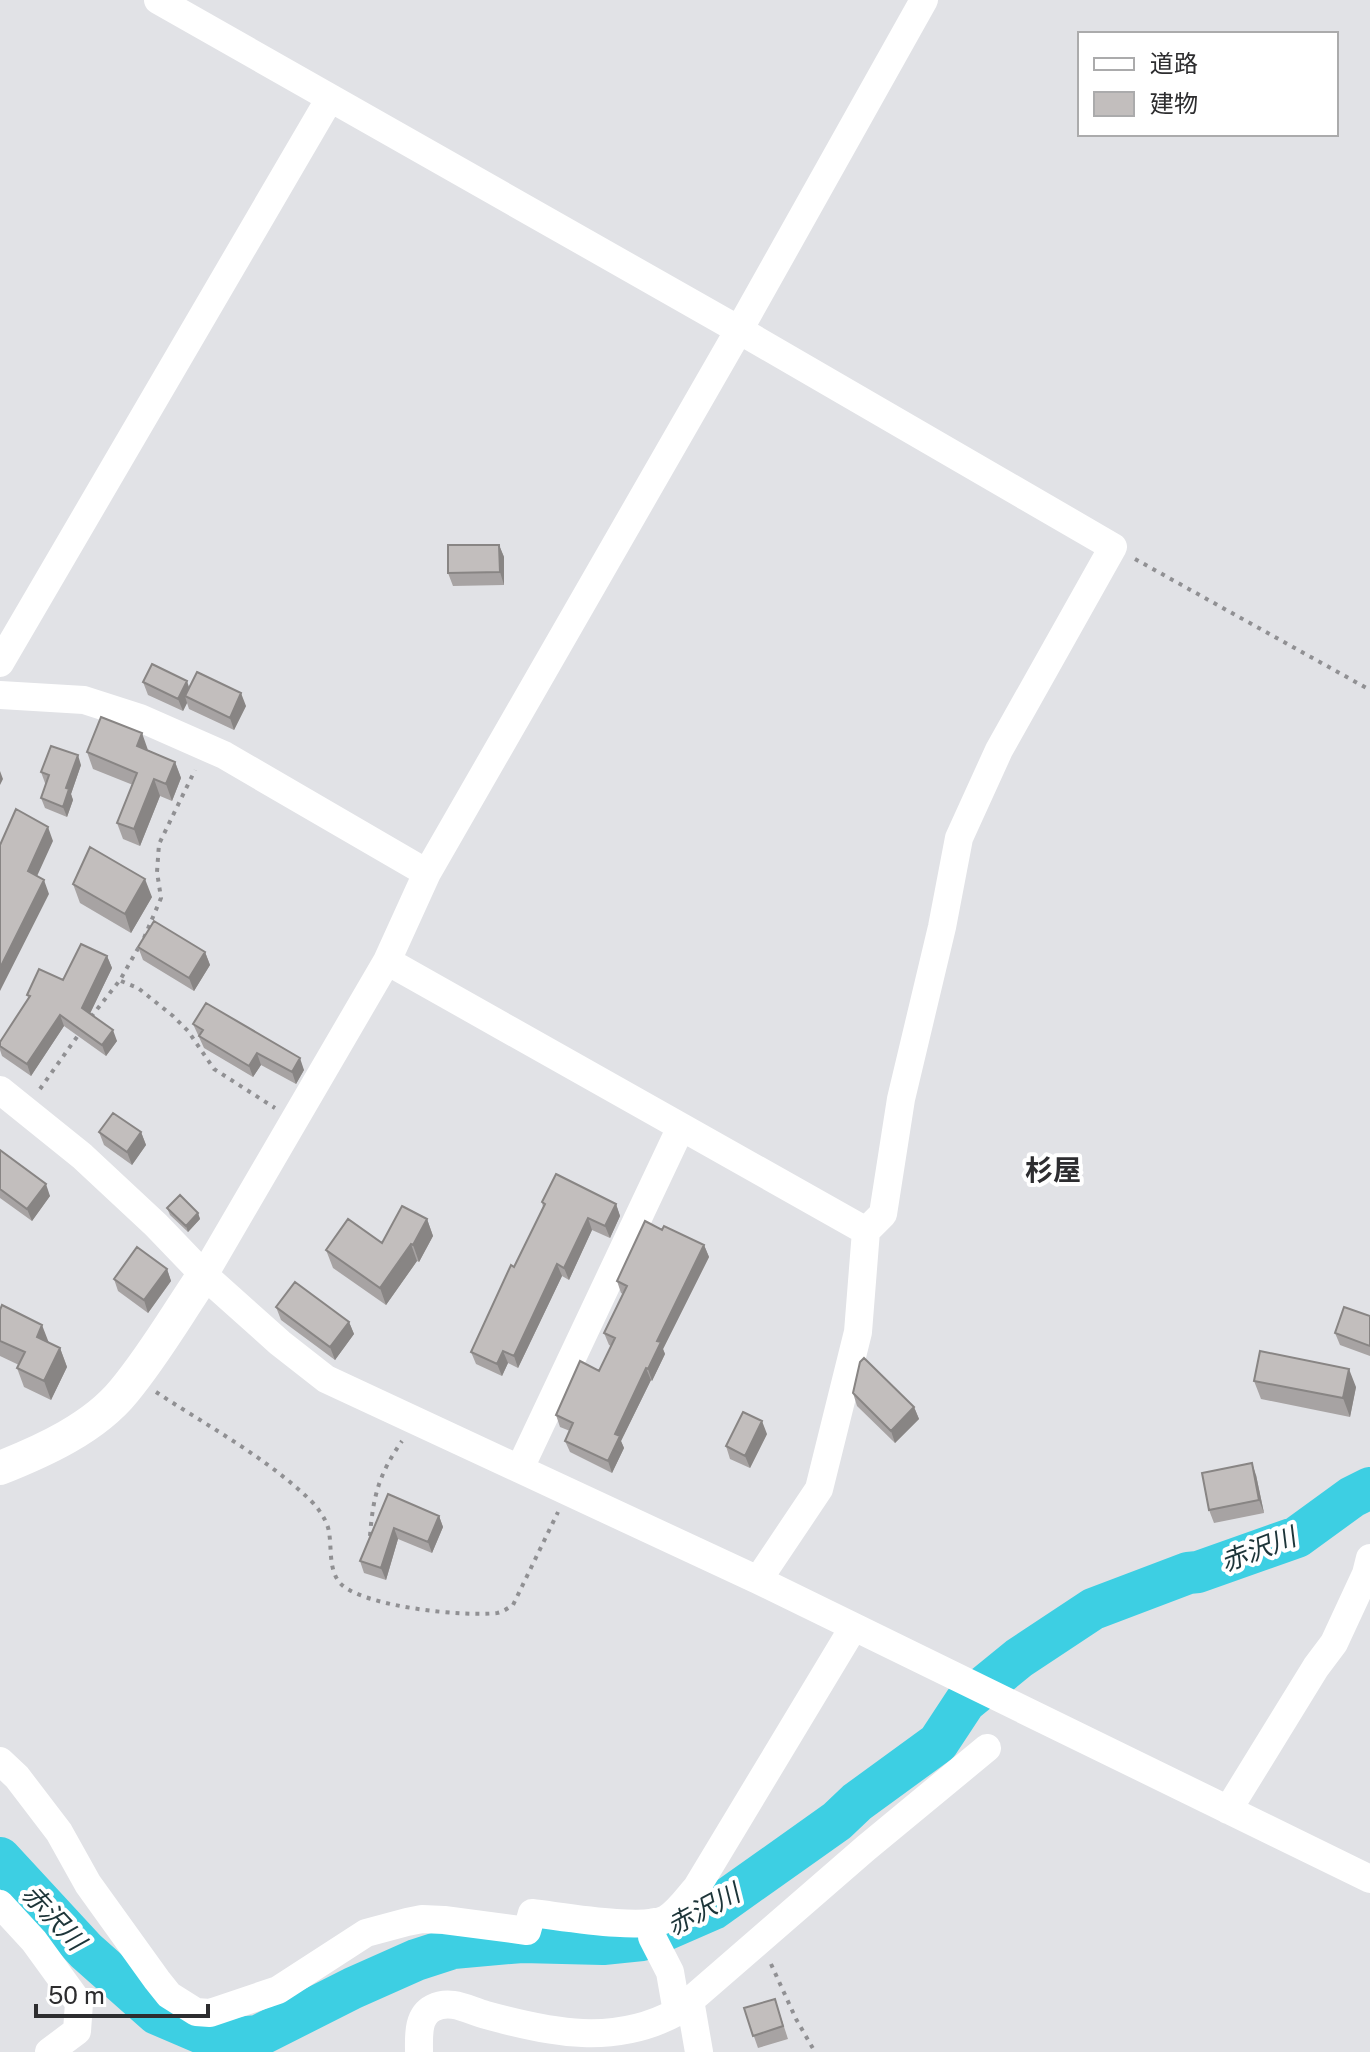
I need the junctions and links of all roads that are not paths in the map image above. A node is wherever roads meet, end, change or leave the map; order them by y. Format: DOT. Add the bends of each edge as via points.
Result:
graph roads {
  1 [pos="158,0"];
  2 [pos="924,0"];
  3 [pos="330,98"];
  4 [pos="739,330"];
  5 [pos="0,663"];
  6 [pos="0,695"];
  7 [pos="427,873"];
  8 [pos="387,961"];
  9 [pos="0,1090"];
  10 [pos="681,1127"];
  11 [pos="866,1231"];
  12 [pos="204,1275"];
  13 [pos="0,1468"];
  14 [pos="520,1468"];
  15 [pos="1370,1558"];
  16 [pos="758,1580"];
  17 [pos="853,1628"];
  18 [pos="987,1748"];
  19 [pos="0,1761"];
  20 [pos="1228,1810"];
  21 [pos="1370,1879"];
  22 [pos="0,1904"];
  23 [pos="654,1922"];
  24 [pos="683,2006"];
  25 [pos="49,2052"];
  26 [pos="419,2052"];
  27 [pos="699,2052"];
  1 -- 3 [label="street"];
  2 -- 4 [label="street"];
  3 -- 4 [label="street"];
  3 -- 5 [label="street"];
  4 -- 7 [label="street"];
  4 -- 11 [label="street" via="1113,547 999,750 959,838 901,1099 883,1214"];
  6 -- 7 [label="street" via="84,700 140,718 206,747"];
  7 -- 8 [label="street"];
  8 -- 10 [label="street"];
  8 -- 12 [label="street"];
  9 -- 12 [label="street" via="82,1156"];
  10 -- 11 [label="street"];
  10 -- 14 [label="street"];
  11 -- 16 [label="street" via="858,1332 819,1489"];
  12 -- 13 [label="street" via="123,1393 84,1426"];
  12 -- 14 [label="street" via="326,1379"];
  14 -- 16 [label="street"];
  15 -- 20 [label="street" via="1334,1643"];
  16 -- 17 [label="street"];
  17 -- 20 [label="street"];
  17 -- 23 [label="street" via="697,1887 665,1919"];
  18 -- 24 [label="street"];
  19 -- 23 [label="street" via="59,1832 88,1884 157,1980 196,2012 210,2013 278,1990 366,1933 422,1919 527,1931 532,1913"];
  20 -- 21 [label="street"];
  22 -- 25 [label="street" via="79,2003 77,2031"];
  23 -- 24 [label="street" via="652,1937"];
  24 -- 26 [label="street" via="653,2025 623,2033 576,2034 449,2003 424,2016"];
  24 -- 27 [label="street"];
}
